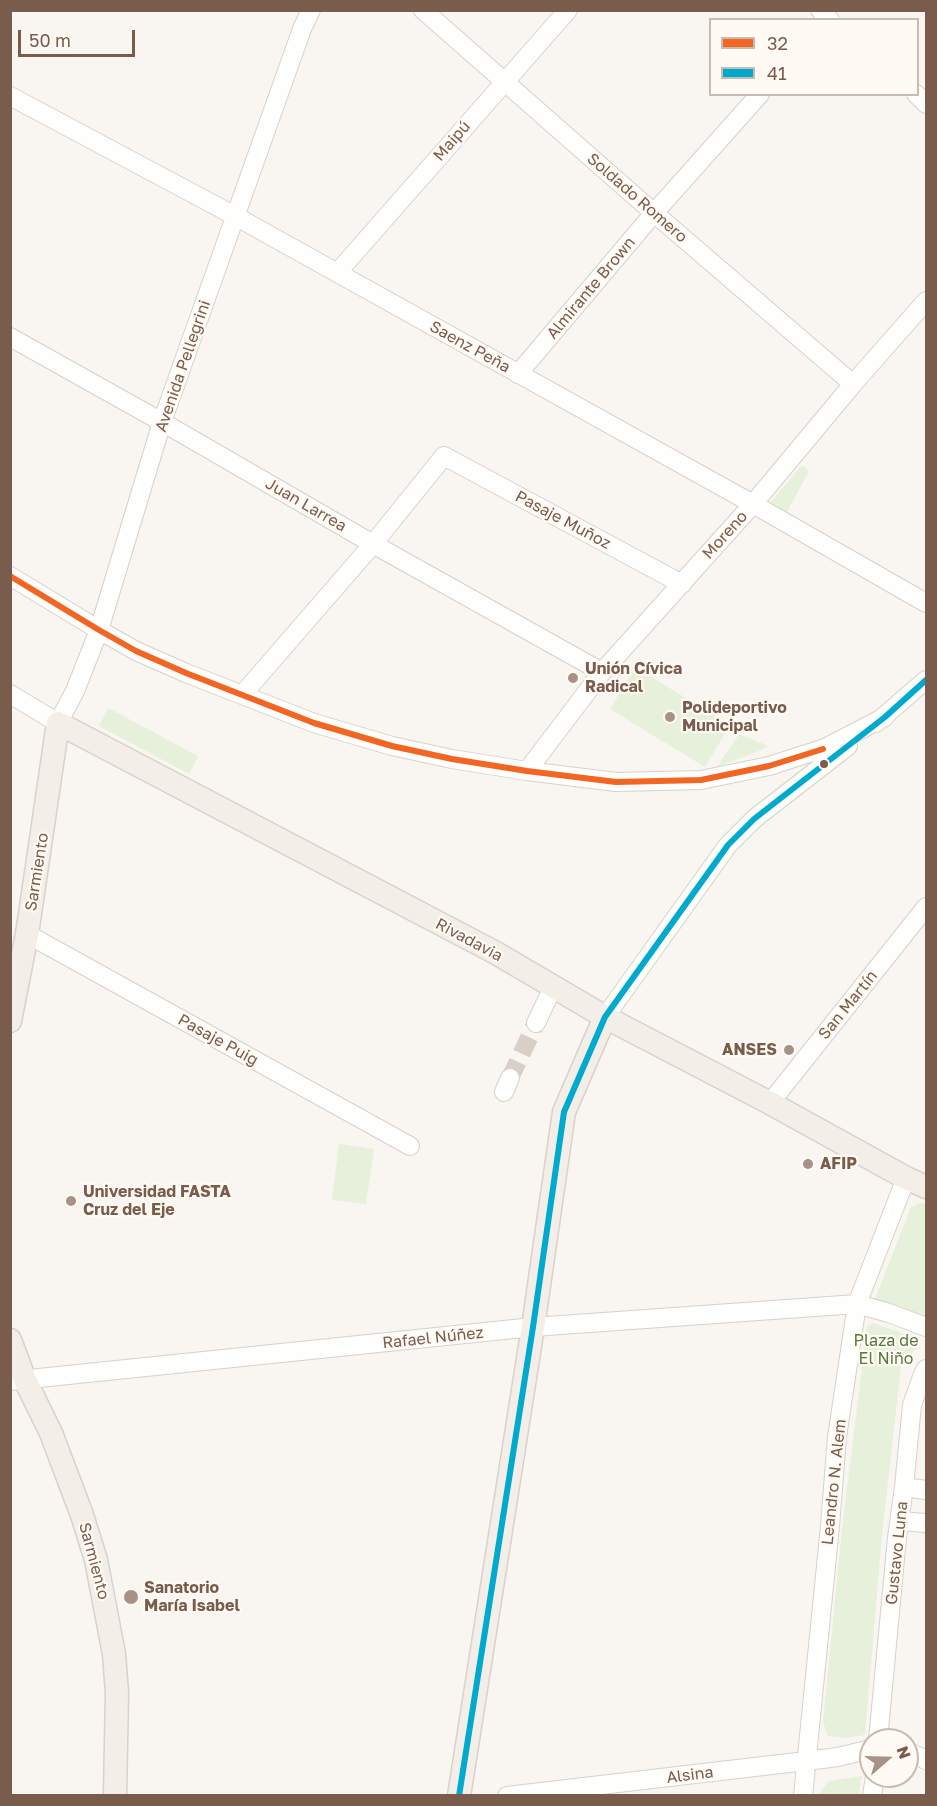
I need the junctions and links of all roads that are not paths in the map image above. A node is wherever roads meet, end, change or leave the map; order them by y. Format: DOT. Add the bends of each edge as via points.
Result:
graph roads {
  1 [pos="312,10"];
  2 [pos="423,10"];
  3 [pos="568,10"];
  4 [pos="504,82"];
  5 [pos="10,96"];
  6 [pos="758,96"];
  7 [pos="654,213"];
  8 [pos="235,216"];
  9 [pos="337,273"];
  10 [pos="927,301"];
  11 [pos="10,338"];
  12 [pos="518,374"];
  13 [pos="853,384"];
  14 [pos="162,422"];
  15 [pos="753,504"];
  16 [pos="373,544"];
  17 [pos="10,576"];
  18 [pos="682,584"];
  19 [pos="927,603"];
  20 [pos="99,630"];
  21 [pos="602,672"];
  22 [pos="927,680"];
  23 [pos="10,694"];
  24 [pos="242,695"];
  25 [pos="885,717"];
  26 [pos="58,723"];
  27 [pos="527,771"];
  28 [pos="927,907"];
  29 [pos="27,934"];
  30 [pos="553,987"];
  31 [pos="605,1017"];
  32 [pos="10,1021"];
  33 [pos="536,1023"];
  34 [pos="770,1103"];
  35 [pos="410,1146"];
  36 [pos="920,1182"];
  37 [pos="857,1304"];
  38 [pos="533,1327"];
  39 [pos="927,1327"];
  40 [pos="10,1340"];
  41 [pos="927,1369"];
  42 [pos="18,1380"];
  43 [pos="904,1487"];
  44 [pos="927,1490"];
  45 [pos="900,1521"];
  46 [pos="927,1523"];
  47 [pos="880,1728"];
  48 [pos="859,1752"];
  49 [pos="806,1761"];
  50 [pos="115,1796"];
  51 [pos="459,1796"];
  52 [pos="507,1796"];
  53 [pos="802,1796"];
  1 -- 8 [label="street, Avenida Pellegrini"];
  2 -- 4 [label="street, Soldado Romero"];
  3 -- 4 [label="street, Maipú"];
  4 -- 7 [label="street, Soldado Romero"];
  4 -- 9 [label="street, Maipú"];
  5 -- 8 [label="street, Saenz Peña"];
  6 -- 7 [label="street, Almirante Brown"];
  7 -- 12 [label="street, Almirante Brown"];
  7 -- 13 [label="street, Soldado Romero"];
  8 -- 9 [label="street, Saenz Peña"];
  8 -- 14 [label="street, Avenida Pellegrini"];
  9 -- 12 [label="street, Saenz Peña"];
  10 -- 13 [label="street, Moreno"];
  11 -- 14 [label="street, Juan Larrea"];
  12 -- 15 [label="street, Saenz Peña"];
  13 -- 15 [label="street, Moreno"];
  14 -- 16 [label="street, Juan Larrea"];
  14 -- 20 [label="street, Avenida Pellegrini"];
  15 -- 18 [label="street, Moreno"];
  15 -- 19 [label="street, Saenz Peña"];
  16 -- 18 [label="street, Pasaje Muñoz" via="444,456"];
  16 -- 21 [label="street, Juan Larrea"];
  16 -- 24 [label="street"];
  17 -- 20 [label="street"];
  18 -- 21 [label="street, Moreno"];
  20 -- 24 [label="street" via="136,651"];
  20 -- 26 [label="street, Avenida Pellegrini"];
  21 -- 27 [label="street, Moreno"];
  22 -- 25 [label="street"];
  23 -- 26 [label="street, Rivadavia"];
  24 -- 27 [label="street" via="314,723 392,746"];
  25 -- 27 [label="street" via="825,748 769,766 702,780 616,782"];
  25 -- 31 [label="street" via="754,819 728,845"];
  26 -- 29 [label="main road, Sarmiento"];
  26 -- 30 [label="main road, Rivadavia"];
  28 -- 34 [label="street, San Martín"];
  29 -- 32 [label="main road, Sarmiento"];
  29 -- 35 [label="street, Pasaje Puig"];
  30 -- 31 [label="main road, Rivadavia"];
  30 -- 33 [label="street"];
  31 -- 34 [label="main road, Rivadavia"];
  31 -- 38 [label="main road" via="564,1112"];
  34 -- 36 [label="main road, Rivadavia"];
  36 -- 37 [label="street, Leandro N. Alem"];
  37 -- 38 [label="street, Rafael Núñez"];
  37 -- 39 [label="street, Rafael Núñez"];
  37 -- 49 [label="street, Leandro N. Alem" via="837,1437"];
  38 -- 42 [label="street, Rafael Núñez"];
  38 -- 51 [label="main road"];
  40 -- 42 [label="main road, Sarmiento"];
  41 -- 43 [label="street, Gustavo Luna" via="912,1406"];
  42 -- 50 [label="main road, Sarmiento" via="51,1433 96,1560 114,1654"];
  43 -- 44 [label="street"];
  43 -- 45 [label="street, Gustavo Luna"];
  45 -- 46 [label="street"];
  45 -- 47 [label="street, Gustavo Luna"];
  48 -- 49 [label="street, Alsina"];
  49 -- 52 [label="street, Alsina"];
  49 -- 53 [label="street, Leandro N. Alem"];
}
